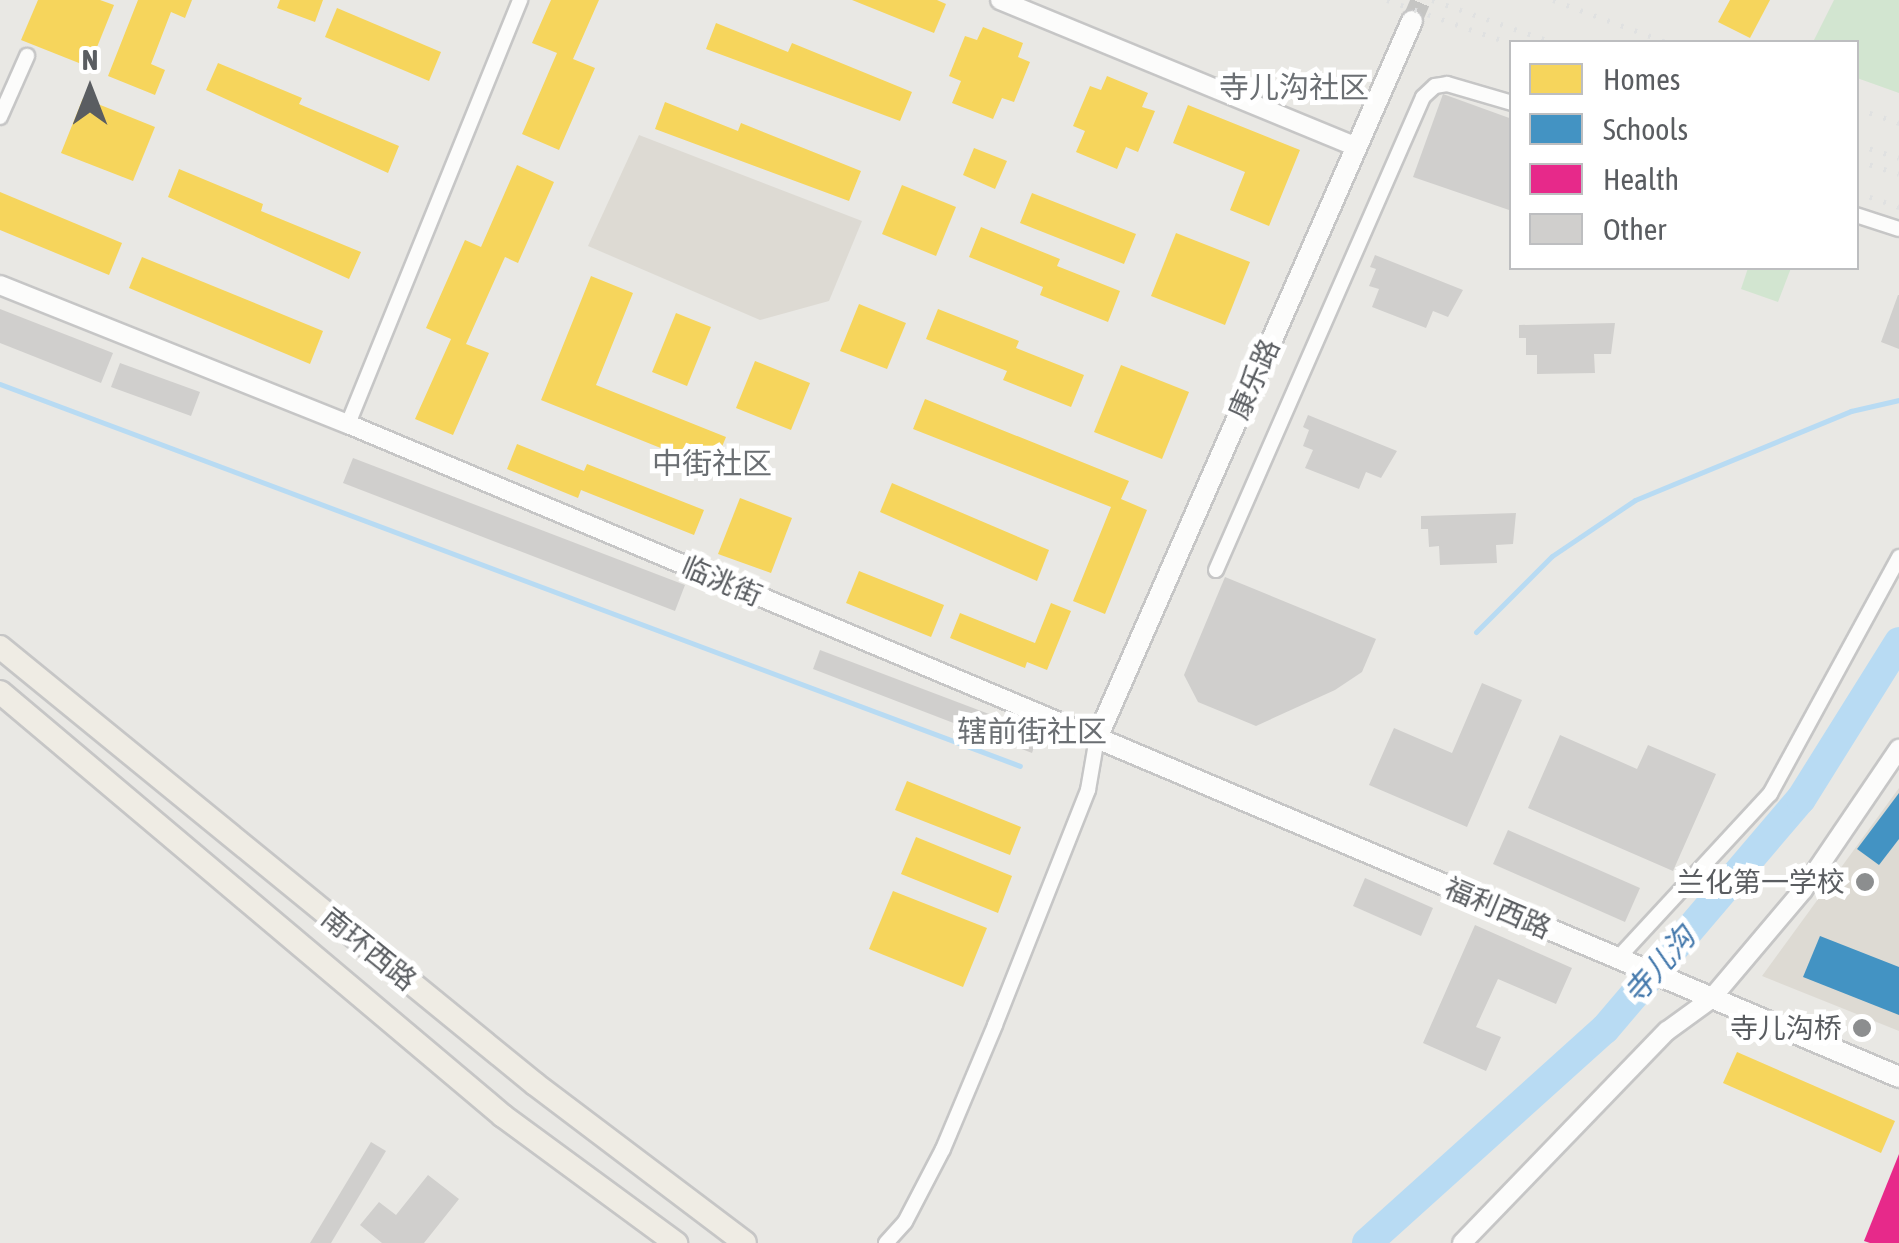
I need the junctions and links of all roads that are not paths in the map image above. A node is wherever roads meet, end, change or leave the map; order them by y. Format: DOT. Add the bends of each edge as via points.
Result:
graph roads {
  1 [pos="520,0"];
  2 [pos="1000,0"];
  3 [pos="1412,21"];
  4 [pos="27,56"];
  5 [pos="1509,103"];
  6 [pos="0,117"];
  7 [pos="1356,147"];
  8 [pos="1859,215"];
  9 [pos="1899,229"];
  10 [pos="0,285"];
  11 [pos="348,424"];
  12 [pos="1899,557"];
  13 [pos="1216,570"];
  14 [pos="0,647"];
  15 [pos="0,692"];
  16 [pos="1097,738"];
  17 [pos="1899,750"];
  18 [pos="1622,961"];
  19 [pos="1704,996"];
  20 [pos="1899,1077"];
  21 [pos="676,1243"];
  22 [pos="745,1243"];
  23 [pos="886,1243"];
  24 [pos="1462,1243"];
  1 -- 11 [label="street"];
  2 -- 7 [label="street"];
  3 -- 7 [label="main road, 康乐路"];
  4 -- 6 [label="street"];
  5 -- 13 [label="street" via="1447,84 1422,97"];
  7 -- 16 [label="main road, 康乐路"];
  8 -- 9 [label="street"];
  10 -- 11 [label="street, 临洮街"];
  11 -- 16 [label="street, 临洮街"];
  12 -- 18 [label="street" via="1770,794"];
  14 -- 22 [label="highway, 南环西路" via="535,1084"];
  15 -- 21 [label="highway, 南环西路" via="503,1116"];
  16 -- 18 [label="main road, 福利西路"];
  16 -- 23 [label="street" via="1088,790 995,1026 943,1148 905,1222"];
  17 -- 19 [label="street" via="1803,890"];
  18 -- 19 [label="main road, 福利西路"];
  19 -- 20 [label="main road, 福利西路"];
  19 -- 24 [label="street"];
}
